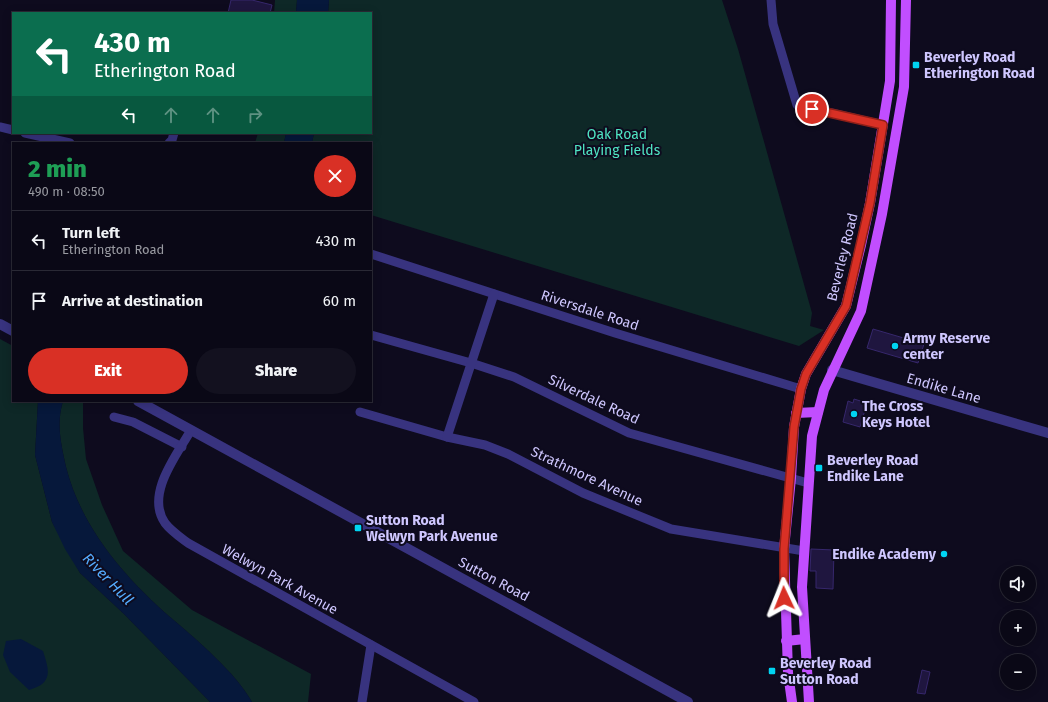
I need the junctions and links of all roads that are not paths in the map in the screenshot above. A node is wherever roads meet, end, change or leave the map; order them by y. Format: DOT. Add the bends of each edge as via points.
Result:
graph roads {
  1 [pos="771,0"];
  2 [pos="891,0"];
  3 [pos="906,0"];
  4 [pos="888,94"];
  5 [pos="902,96"];
  6 [pos="883,125"];
  7 [pos="0,127"];
  8 [pos="12,130"];
  9 [pos="30,134"];
  10 [pos="66,142"];
  11 [pos="878,157"];
  12 [pos="892,160"];
  13 [pos="861,245"];
  14 [pos="875,248"];
  15 [pos="372,254"];
  16 [pos="494,294"];
  17 [pos="0,324"];
  18 [pos="12,330"];
  19 [pos="372,334"];
  20 [pos="471,363"];
  21 [pos="832,370"];
  22 [pos="801,389"];
  23 [pos="140,402"];
  24 [pos="360,412"];
  25 [pos="796,412"];
  26 [pos="818,412"];
  27 [pos="114,417"];
  28 [pos="191,430"];
  29 [pos="1048,433"];
  30 [pos="447,437"];
  31 [pos="182,447"];
  32 [pos="791,478"];
  33 [pos="808,483"];
  34 [pos="784,549"];
  35 [pos="804,551"];
  36 [pos="805,639"];
  37 [pos="786,641"];
  38 [pos="370,646"];
  39 [pos="362,702"];
  40 [pos="474,702"];
  41 [pos="688,702"];
  42 [pos="792,702"];
  43 [pos="810,702"];
  1 -- 6 [label="street" via="773,24 797,105"];
  2 -- 4 [label="main road, Beverley Road"];
  3 -- 5 [label="main road, Beverley Road"];
  4 -- 5 [label="main road"];
  4 -- 6 [label="main road, Beverley Road"];
  5 -- 12 [label="main road, Beverley Road"];
  6 -- 11 [label="main road, Beverley Road"];
  7 -- 8 [label="street"];
  9 -- 10 [label="street"];
  11 -- 12 [label="main road"];
  11 -- 13 [label="main road, Beverley Road"];
  12 -- 14 [label="main road, Beverley Road"];
  13 -- 14 [label="main road"];
  13 -- 22 [label="main road, Beverley Road" via="846,306 806,374"];
  14 -- 21 [label="main road, Beverley Road" via="861,311"];
  15 -- 16 [label="street, Riversdale Road"];
  16 -- 20 [label="street"];
  16 -- 22 [label="street, Riversdale Road"];
  17 -- 18 [label="street"];
  19 -- 20 [label="street, Silverdale Road"];
  20 -- 30 [label="street"];
  20 -- 32 [label="street, Silverdale Road" via="514,377 629,433"];
  21 -- 26 [label="main road, Beverley Road"];
  21 -- 29 [label="street, Endike Lane"];
  22 -- 25 [label="main road, Beverley Road"];
  23 -- 28 [label="street, Sutton Road"];
  24 -- 30 [label="street, Strathmore Avenue"];
  25 -- 26 [label="main road"];
  25 -- 32 [label="main road, Beverley Road"];
  26 -- 33 [label="main road, Beverley Road" via="812,436"];
  27 -- 31 [label="street" via="133,422"];
  28 -- 31 [label="street, Welwyn Park Avenue"];
  28 -- 41 [label="street, Sutton Road"];
  30 -- 34 [label="street, Strathmore Avenue" via="485,445 508,454 583,493 671,529"];
  31 -- 38 [label="street, Welwyn Park Avenue" via="162,483 159,500 165,522 175,533 188,543"];
  32 -- 33 [label="street, Silverdale Road"];
  32 -- 34 [label="main road, Beverley Road"];
  33 -- 35 [label="main road, Beverley Road"];
  34 -- 35 [label="street, Strathmore Avenue"];
  34 -- 37 [label="main road, Beverley Road"];
  35 -- 36 [label="main road, Beverley Road" via="802,587"];
  36 -- 37 [label="main road"];
  36 -- 43 [label="main road, Beverley Road"];
  37 -- 42 [label="main road, Beverley Road"];
  38 -- 39 [label="street"];
  38 -- 40 [label="street, Welwyn Park Avenue"];
}
